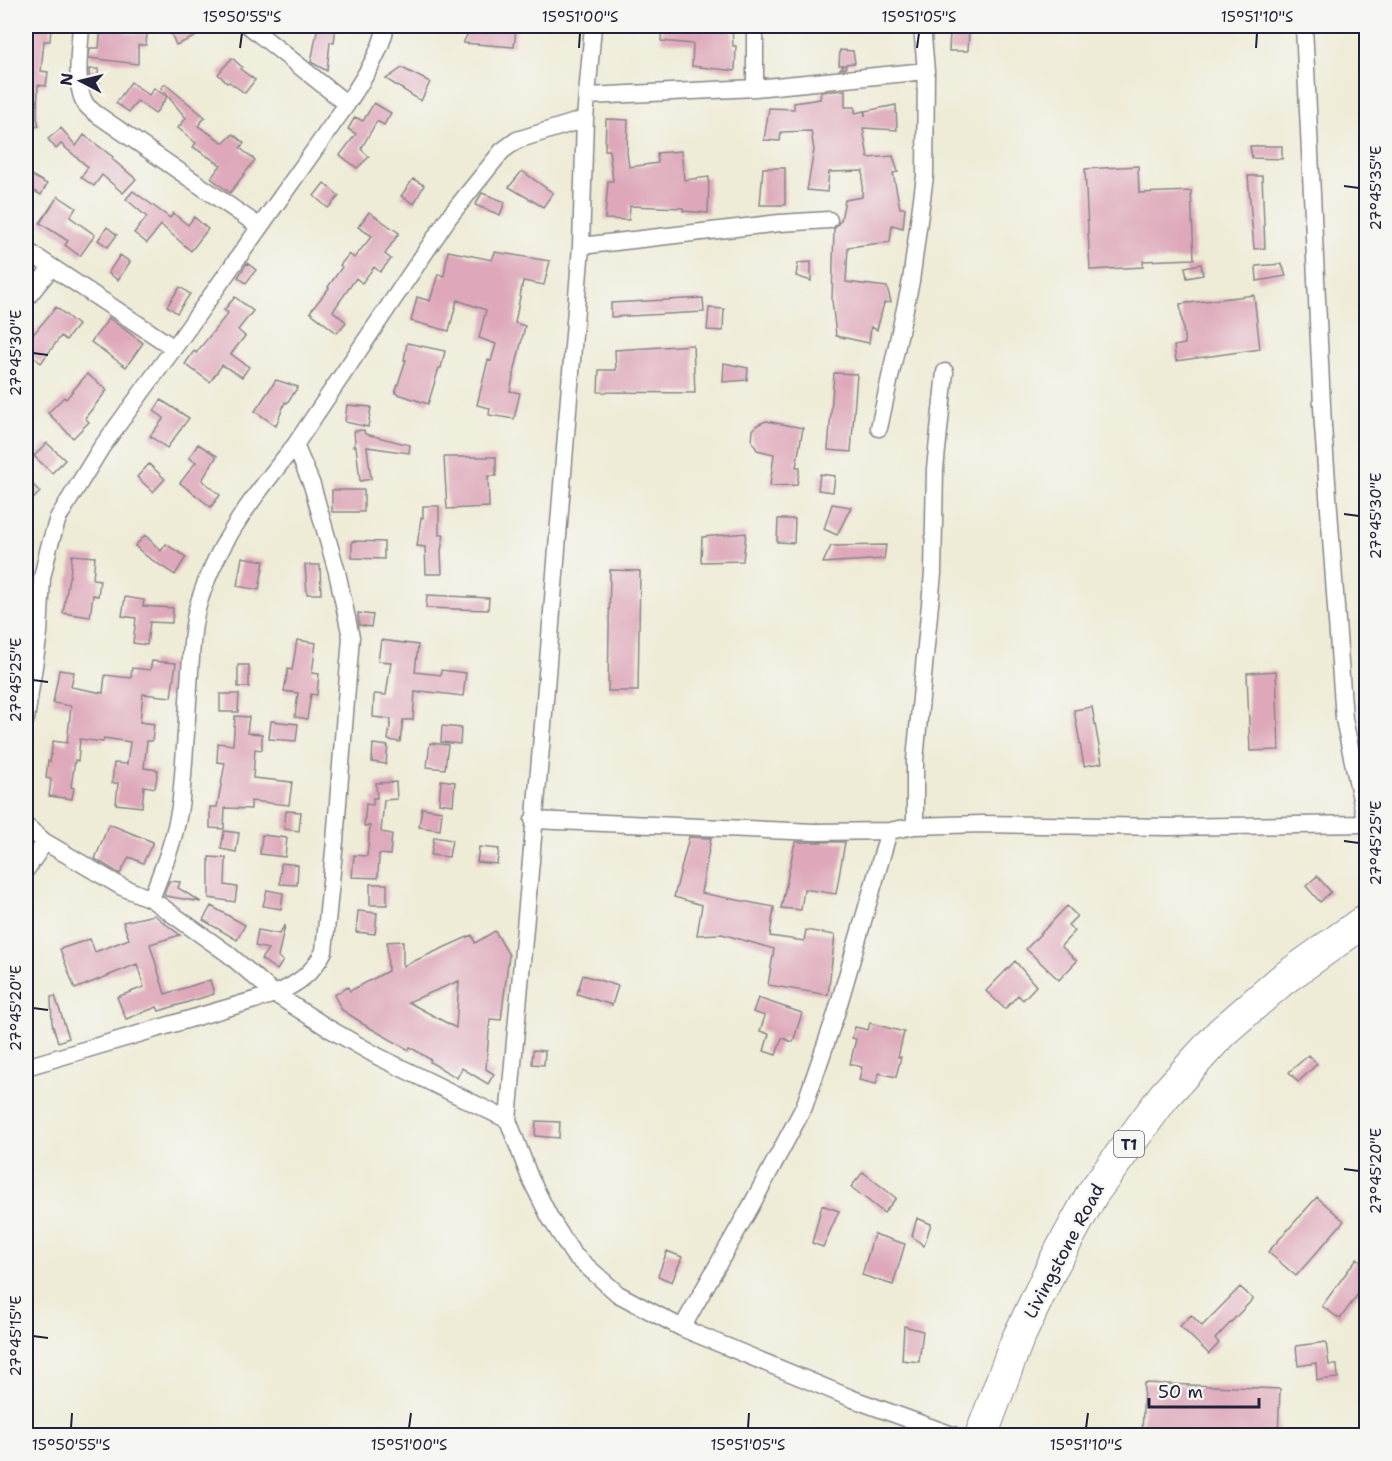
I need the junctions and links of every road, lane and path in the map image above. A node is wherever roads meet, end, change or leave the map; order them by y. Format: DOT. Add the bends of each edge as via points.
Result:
graph roads {
  1 [pos="81,26"];
  2 [pos="249,26"];
  3 [pos="386,26"];
  4 [pos="593,26"];
  5 [pos="755,26"];
  6 [pos="922,26"];
  7 [pos="1304,26"];
  8 [pos="926,71"];
  9 [pos="755,88"];
  10 [pos="588,96"];
  11 [pos="347,104"];
  12 [pos="585,119"];
  13 [pos="829,220"];
  14 [pos="260,227"];
  15 [pos="581,246"];
  16 [pos="26,250"];
  17 [pos="51,268"];
  18 [pos="26,299"];
  19 [pos="174,348"];
  20 [pos="945,372"];
  21 [pos="879,428"];
  22 [pos="295,445"];
  23 [pos="26,718"];
  24 [pos="533,820"];
  25 [pos="1366,824"];
  26 [pos="26,826"];
  27 [pos="915,826"];
  28 [pos="889,831"];
  29 [pos="45,842"];
  30 [pos="26,870"];
  31 [pos="151,899"];
  32 [pos="1366,920"];
  33 [pos="275,994"];
  34 [pos="26,1067"];
  35 [pos="508,1120"];
  36 [pos="682,1328"];
  37 [pos="955,1436"];
  38 [pos="981,1436"];
  1 -- 14 [label="street" via="80,82 85,104"];
  2 -- 11 [label="street"];
  3 -- 11 [label="street" via="384,38"];
  4 -- 10 [label="street"];
  5 -- 9 [label="street"];
  6 -- 8 [label="street"];
  7 -- 25 [label="street" via="1323,426 1344,719"];
  8 -- 9 [label="street"];
  8 -- 21 [label="street" via="925,176 919,232"];
  9 -- 10 [label="street"];
  10 -- 12 [label="street"];
  11 -- 14 [label="street"];
  12 -- 15 [label="street"];
  12 -- 22 [label="street" via="517,140 502,151 449,217"];
  13 -- 15 [label="street"];
  14 -- 19 [label="street"];
  15 -- 24 [label="street"];
  16 -- 17 [label="street"];
  17 -- 18 [label="street"];
  17 -- 19 [label="street"];
  19 -- 23 [label="street" via="101,448 58,518 42,578 39,633"];
  20 -- 27 [label="street" via="935,469 933,573 915,760"];
  22 -- 31 [label="street" via="231,532 199,600 193,633 181,799 176,829"];
  22 -- 33 [label="street" via="312,485 351,638 324,951 307,976"];
  24 -- 28 [label="street" via="816,832"];
  24 -- 35 [label="street"];
  25 -- 27 [label="street" via="1168,828"];
  26 -- 29 [label="street"];
  27 -- 28 [label="street"];
  28 -- 36 [label="street" via="836,1014 804,1107"];
  29 -- 30 [label="street"];
  29 -- 31 [label="street" via="122,887"];
  31 -- 33 [label="street" via="227,953"];
  32 -- 38 [label="highway, Livingstone Road / T1" via="1282,980 1231,1024 1164,1096 1092,1194 1053,1265 1016,1343"];
  33 -- 34 [label="street"];
  33 -- 35 [label="street" via="379,1057"];
  35 -- 36 [label="street" via="530,1178 573,1254 618,1294"];
  36 -- 37 [label="street" via="853,1399"];
}
